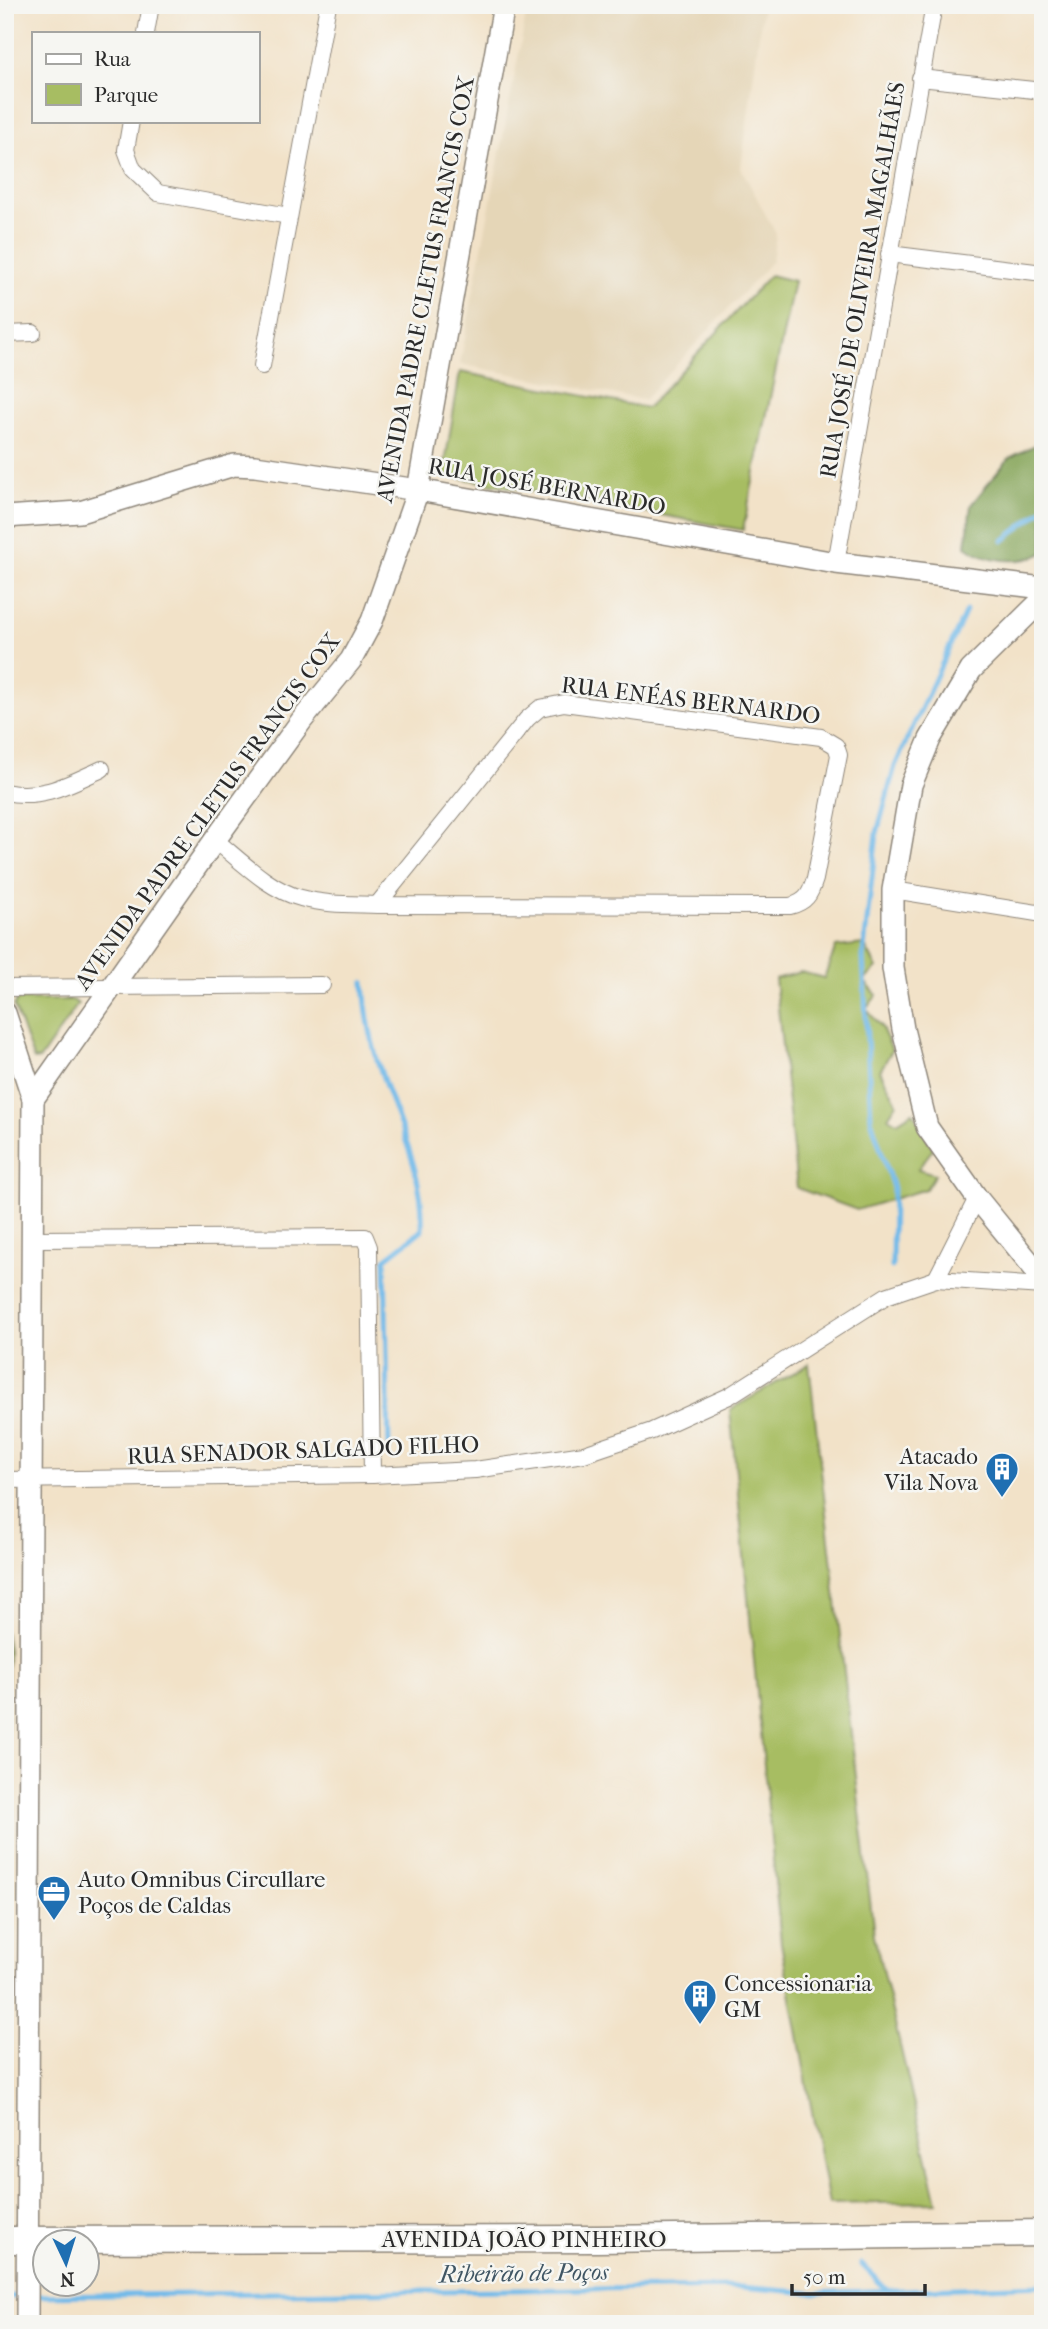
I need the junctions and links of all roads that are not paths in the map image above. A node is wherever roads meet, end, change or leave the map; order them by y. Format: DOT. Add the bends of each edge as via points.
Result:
graph roads {
  1 [pos="151,5"];
  2 [pos="328,5"];
  3 [pos="504,5"];
  4 [pos="934,5"];
  5 [pos="146,32"];
  6 [pos="920,78"];
  7 [pos="1043,91"];
  8 [pos="131,122"];
  9 [pos="289,216"];
  10 [pos="889,254"];
  11 [pos="1043,273"];
  12 [pos="33,333"];
  13 [pos="5,334"];
  14 [pos="262,366"];
  15 [pos="418,490"];
  16 [pos="5,517"];
  17 [pos="836,563"];
  18 [pos="1043,587"];
  19 [pos="1043,599"];
  20 [pos="102,769"];
  21 [pos="5,792"];
  22 [pos="215,840"];
  23 [pos="893,890"];
  24 [pos="377,905"];
  25 [pos="1043,914"];
  26 [pos="115,985"];
  27 [pos="322,985"];
  28 [pos="5,988"];
  29 [pos="5,1013"];
  30 [pos="33,1099"];
  31 [pos="977,1198"];
  32 [pos="35,1239"];
  33 [pos="936,1279"];
  34 [pos="1043,1279"];
  35 [pos="1043,1286"];
  36 [pos="372,1475"];
  37 [pos="5,1480"];
  38 [pos="33,1480"];
  39 [pos="1043,2233"];
  40 [pos="19,2247"];
  41 [pos="27,2324"];
  1 -- 5 [label="street"];
  2 -- 9 [label="street"];
  3 -- 15 [label="street, AVENIDA PADRE CLETUS FRANCIS COX"];
  4 -- 6 [label="street, RUA JOSÉ DE OLIVEIRA MAGALHÃES"];
  6 -- 7 [label="street"];
  6 -- 10 [label="street, RUA JOSÉ DE OLIVEIRA MAGALHÃES"];
  8 -- 9 [label="street" via="126,150 133,169 158,194"];
  9 -- 14 [label="street"];
  10 -- 11 [label="street"];
  10 -- 17 [label="street, RUA JOSÉ DE OLIVEIRA MAGALHÃES"];
  12 -- 13 [label="street"];
  15 -- 16 [label="street, RUA JOSÉ BERNARDO" via="234,465 80,512"];
  15 -- 17 [label="street, RUA JOSÉ BERNARDO"];
  15 -- 22 [label="street, AVENIDA PADRE CLETUS FRANCIS COX" via="372,621 351,660"];
  17 -- 18 [label="street, RUA JOSÉ BERNARDO"];
  19 -- 23 [label="street" via="971,670 930,739 911,785"];
  20 -- 21 [label="street" via="54,791 26,796"];
  22 -- 24 [label="street, RUA ENÉAS BERNARDO" via="272,884 299,898"];
  22 -- 26 [label="street, AVENIDA PADRE CLETUS FRANCIS COX"];
  23 -- 25 [label="street"];
  23 -- 31 [label="street" via="893,968 927,1126"];
  24 -- 24 [label="street, RUA ENÉAS BERNARDO" via="801,903 816,879 839,755 836,746 821,737 564,702 550,704 527,719"];
  26 -- 27 [label="street"];
  26 -- 28 [label="street"];
  26 -- 30 [label="street, AVENIDA PADRE CLETUS FRANCIS COX"];
  29 -- 30 [label="street"];
  30 -- 32 [label="street"];
  31 -- 33 [label="street"];
  31 -- 34 [label="street"];
  32 -- 36 [label="street" via="365,1237 369,1247"];
  32 -- 38 [label="street"];
  33 -- 35 [label="street"];
  33 -- 36 [label="street, RUA SENADOR SALGADO FILHO" via="886,1296 729,1396 652,1431 584,1454 475,1470"];
  36 -- 38 [label="street, RUA SENADOR SALGADO FILHO"];
  37 -- 38 [label="street, RUA SENADOR SALGADO FILHO"];
  38 -- 40 [label="street"];
  39 -- 40 [label="main road, AVENIDA JOÃO PINHEIRO"];
  40 -- 41 [label="street"];
}
